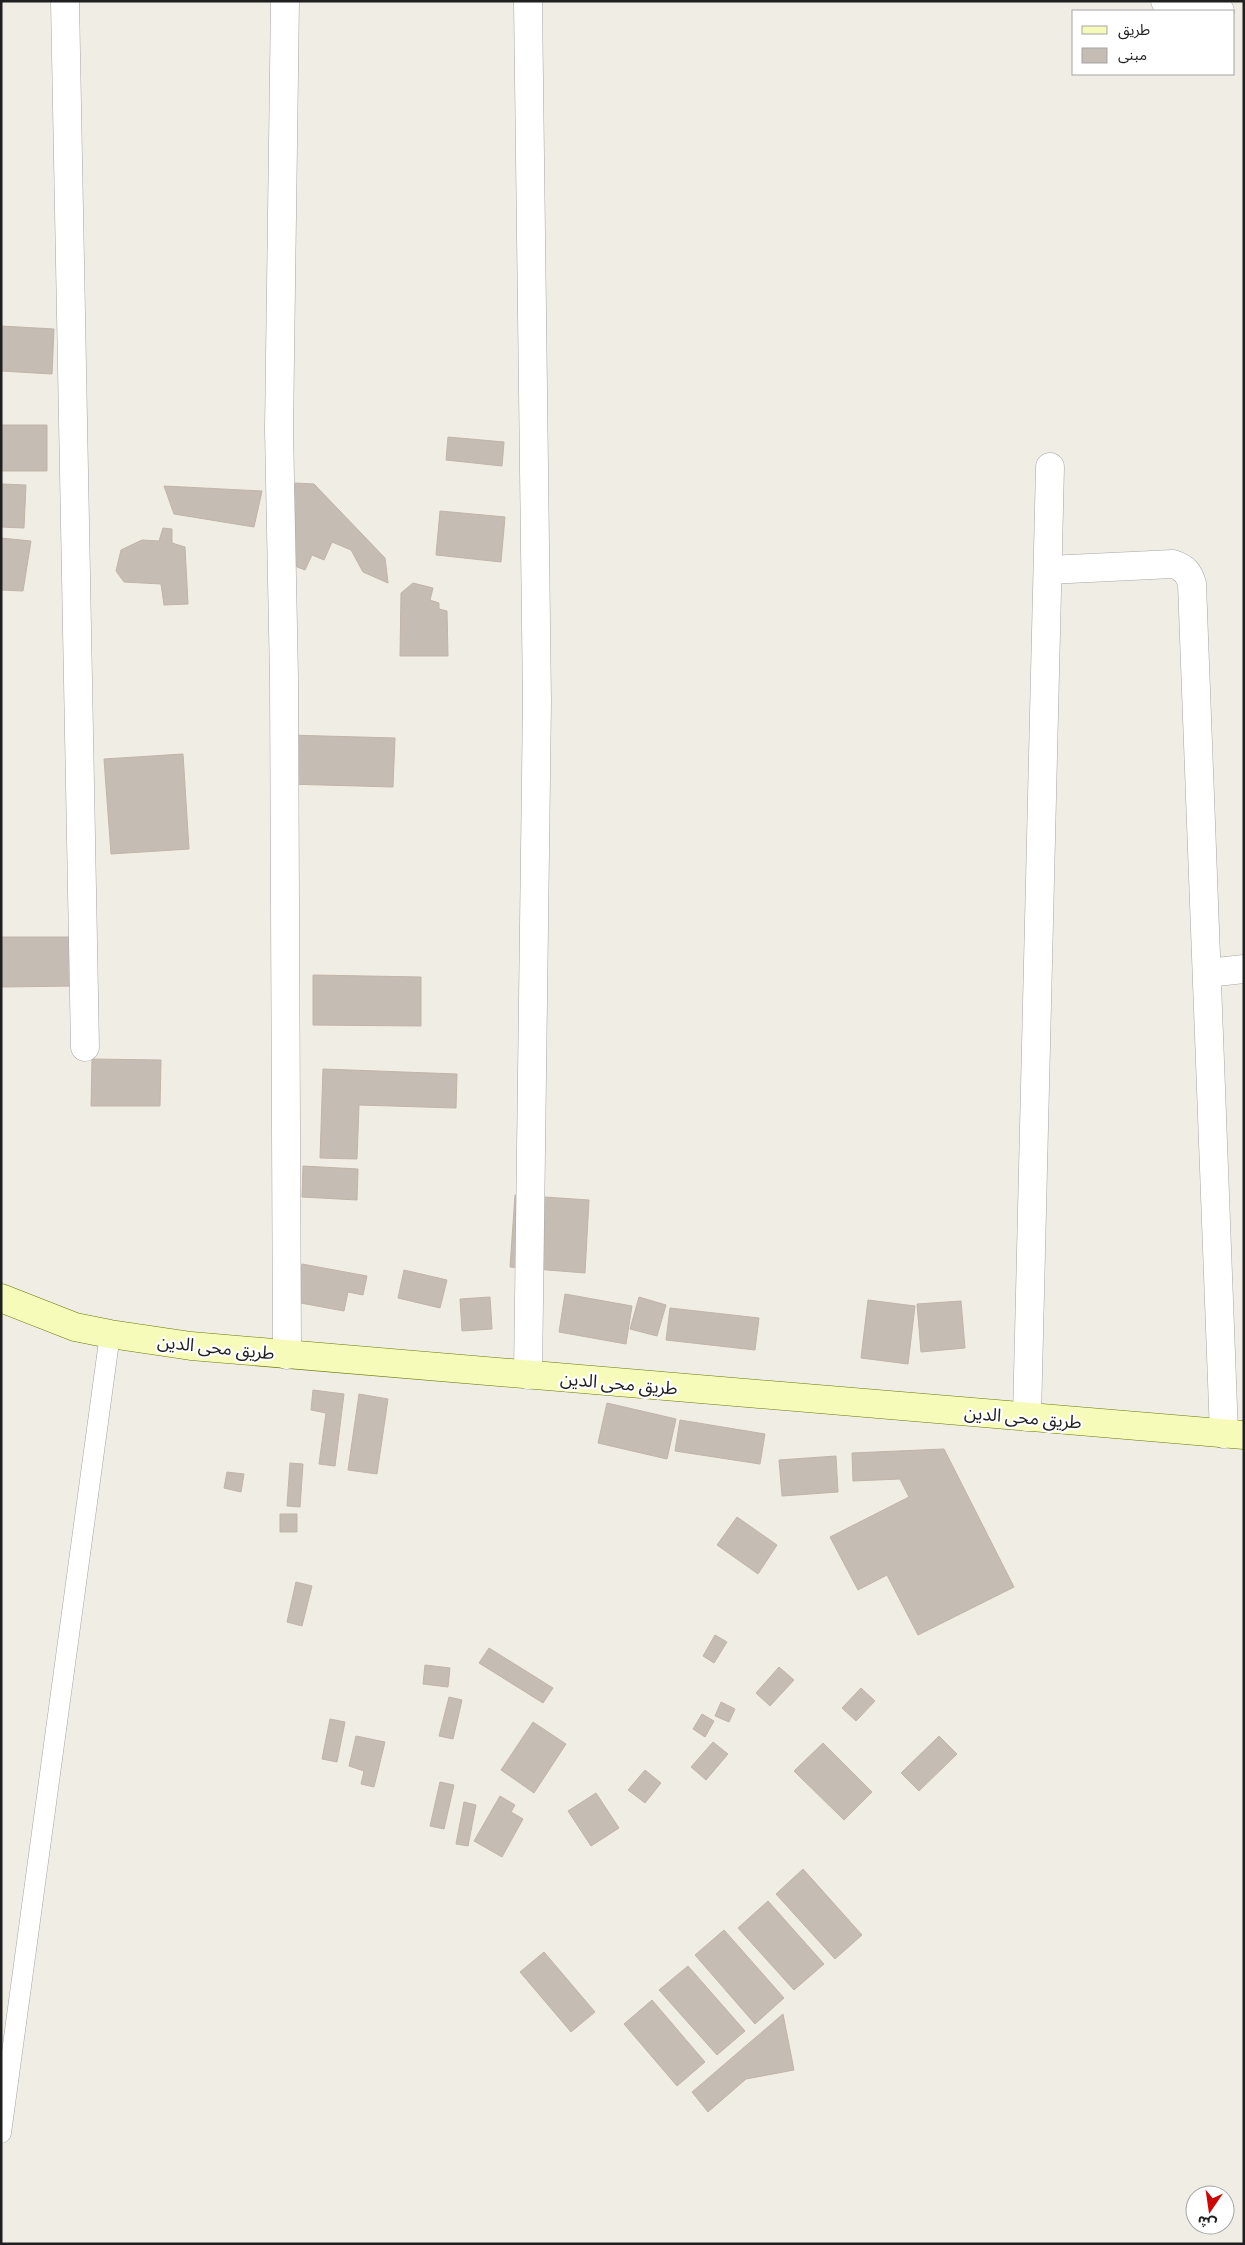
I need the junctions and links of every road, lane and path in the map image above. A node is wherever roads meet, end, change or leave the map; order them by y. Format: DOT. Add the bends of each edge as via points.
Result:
graph roads {
  1 [pos="65,1"];
  2 [pos="285,1"];
  3 [pos="528,1"];
  4 [pos="1164,1"];
  5 [pos="1214,10"];
  6 [pos="1050,467"];
  7 [pos="1048,570"];
  8 [pos="1244,969"];
  9 [pos="1208,973"];
  10 [pos="85,1047"];
  11 [pos="1,1298"];
  12 [pos="110,1334"];
  13 [pos="287,1355"];
  14 [pos="528,1375"];
  15 [pos="1027,1417"];
  16 [pos="1234,1435"];
  17 [pos="7,2051"];
  18 [pos="1,2133"];
  1 -- 10 [label="street"];
  2 -- 13 [label="street" via="279,430 284,688"];
  3 -- 14 [label="street" via="536,702"];
  4 -- 5 [label="street"];
  6 -- 7 [label="street"];
  7 -- 9 [label="street" via="1173,564 1183,567 1189,575 1192,584"];
  7 -- 15 [label="street"];
  8 -- 9 [label="street"];
  9 -- 16 [label="street"];
  11 -- 12 [label="street, طريق محى الدين" via="75,1327"];
  12 -- 13 [label="street, طريق محى الدين"];
  12 -- 17 [label="lane"];
  13 -- 14 [label="street, طريق محى الدين"];
  14 -- 15 [label="street, طريق محى الدين"];
  15 -- 16 [label="street, طريق محى الدين"];
  17 -- 18 [label="lane"];
}
